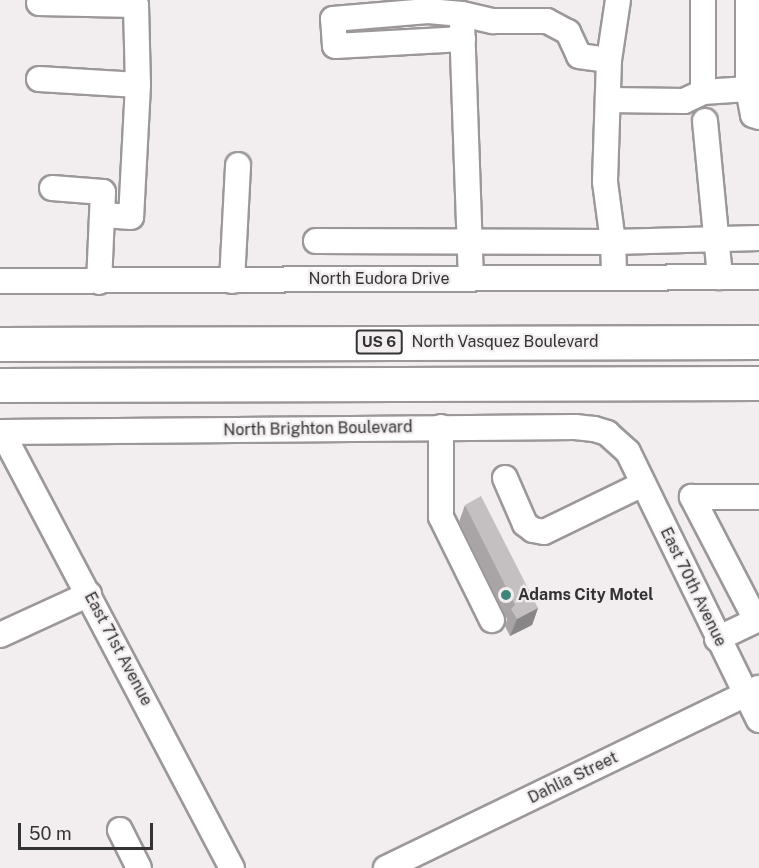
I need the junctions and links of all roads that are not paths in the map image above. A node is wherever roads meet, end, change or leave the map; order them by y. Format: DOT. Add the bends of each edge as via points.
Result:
graph roads {
  1 [pos="618,0"];
  2 [pos="704,0"];
  3 [pos="748,0"];
  4 [pos="39,3"];
  5 [pos="461,7"];
  6 [pos="463,39"];
  7 [pos="609,60"];
  8 [pos="39,79"];
  9 [pos="138,85"];
  10 [pos="748,89"];
  11 [pos="703,92"];
  12 [pos="608,100"];
  13 [pos="759,117"];
  14 [pos="705,121"];
  15 [pos="238,165"];
  16 [pos="52,188"];
  17 [pos="103,215"];
  18 [pos="759,238"];
  19 [pos="717,239"];
  20 [pos="316,241"];
  21 [pos="470,242"];
  22 [pos="613,242"];
  23 [pos="720,277"];
  24 [pos="614,278"];
  25 [pos="759,278"];
  26 [pos="471,279"];
  27 [pos="232,280"];
  28 [pos="0,281"];
  29 [pos="99,282"];
  30 [pos="759,342"];
  31 [pos="0,344"];
  32 [pos="759,383"];
  33 [pos="0,385"];
  34 [pos="441,427"];
  35 [pos="1,432"];
  36 [pos="628,452"];
  37 [pos="505,478"];
  38 [pos="643,484"];
  39 [pos="759,497"];
  40 [pos="89,594"];
  41 [pos="492,620"];
  42 [pos="757,620"];
  43 [pos="0,635"];
  44 [pos="717,639"];
  45 [pos="753,691"];
  46 [pos="759,720"];
  47 [pos="120,830"];
  48 [pos="139,868"];
  49 [pos="232,868"];
  50 [pos="386,868"];
  1 -- 7 [label="street"];
  2 -- 11 [label="street"];
  3 -- 10 [label="street"];
  4 -- 9 [label="street" via="136,5"];
  5 -- 6 [label="street"];
  5 -- 6 [label="street" via="333,19 335,46"];
  5 -- 7 [label="street" via="493,21 547,21 568,32 579,56"];
  6 -- 21 [label="street"];
  7 -- 12 [label="street"];
  8 -- 9 [label="street"];
  9 -- 17 [label="street" via="131,217"];
  10 -- 11 [label="street"];
  10 -- 13 [label="street" via="753,115"];
  11 -- 12 [label="street" via="684,101"];
  12 -- 22 [label="street" via="605,182"];
  14 -- 19 [label="street"];
  15 -- 27 [label="street"];
  16 -- 17 [label="street" via="103,192"];
  17 -- 29 [label="street"];
  18 -- 19 [label="street"];
  19 -- 22 [label="street"];
  19 -- 23 [label="street"];
  20 -- 21 [label="street"];
  21 -- 22 [label="street"];
  21 -- 26 [label="street"];
  22 -- 24 [label="street"];
  23 -- 24 [label="street, North Eudora Drive"];
  23 -- 25 [label="street, North Eudora Drive"];
  24 -- 26 [label="street, North Eudora Drive"];
  26 -- 27 [label="street, North Eudora Drive"];
  27 -- 29 [label="street, North Eudora Drive"];
  28 -- 29 [label="street, North Eudora Drive"];
  30 -- 31 [label="highway, North Vasquez Boulevard / US 6"];
  32 -- 33 [label="highway"];
  34 -- 35 [label="street, North Brighton Boulevard"];
  34 -- 36 [label="street, North Brighton Boulevard" via="594,429 616,440"];
  34 -- 41 [label="street" via="441,517"];
  35 -- 40 [label="street, East 71st Avenue"];
  36 -- 38 [label="street, East 70th Avenue"];
  37 -- 38 [label="street" via="525,524 544,532"];
  38 -- 44 [label="street, East 70th Avenue"];
  39 -- 42 [label="street" via="692,496"];
  40 -- 43 [label="street"];
  40 -- 49 [label="street, East 71st Avenue"];
  42 -- 44 [label="street"];
  44 -- 45 [label="street, East 70th Avenue"];
  45 -- 46 [label="street, East 70th Avenue"];
  45 -- 50 [label="street, Dahlia Street"];
  47 -- 48 [label="street"];
}
